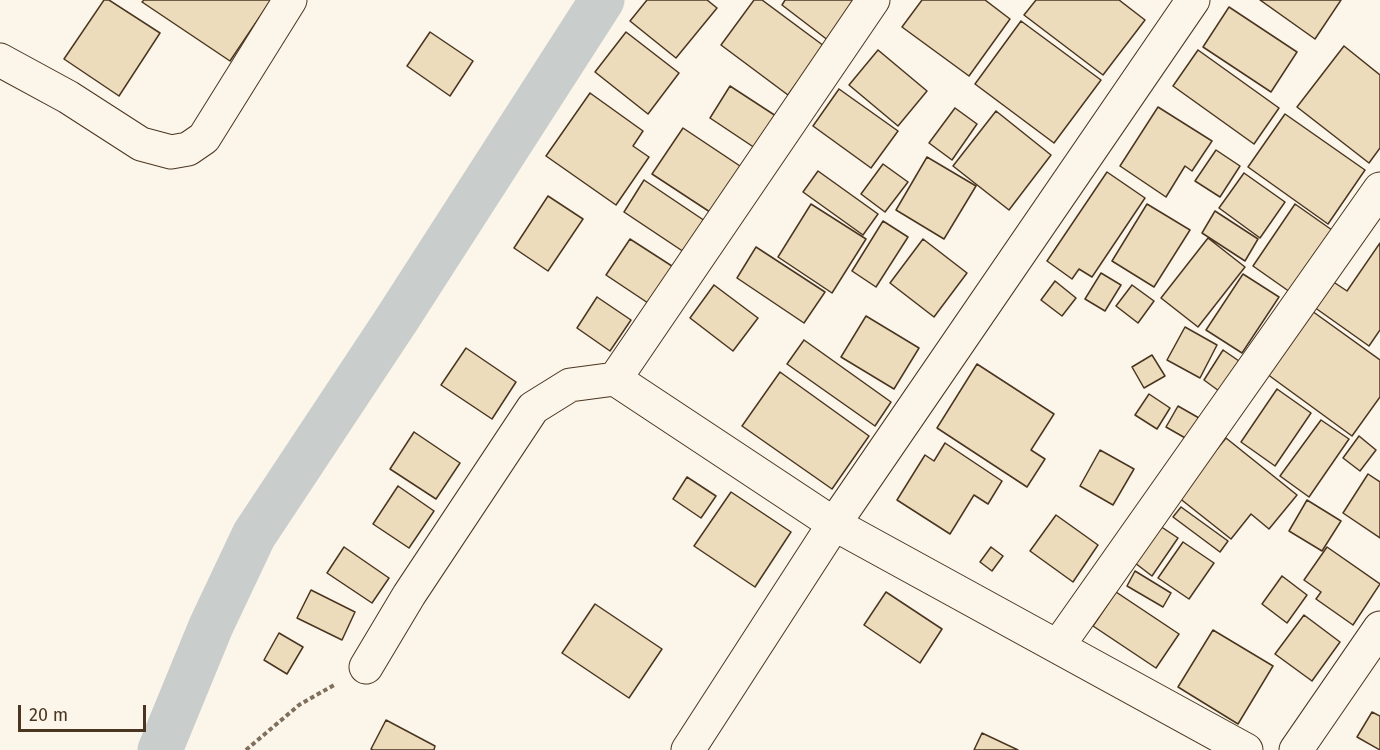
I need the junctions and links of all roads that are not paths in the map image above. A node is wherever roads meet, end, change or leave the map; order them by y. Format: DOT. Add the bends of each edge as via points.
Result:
graph roads {
  1 [pos="290,0"];
  2 [pos="873,0"];
  3 [pos="1193,0"];
  4 [pos="0,60"];
  5 [pos="1380,189"];
  6 [pos="615,379"];
  7 [pos="834,524"];
  8 [pos="1380,628"];
  9 [pos="1058,646"];
  10 [pos="366,667"];
  11 [pos="688,750"];
  12 [pos="1246,750"];
  13 [pos="1296,750"];
  1 -- 4 [label="street" via="204,138 188,149 171,152 141,144 68,97"];
  2 -- 6 [label="street"];
  3 -- 7 [label="street"];
  5 -- 9 [label="street"];
  6 -- 7 [label="street"];
  6 -- 10 [label="street" via="570,385 532,408"];
  7 -- 9 [label="street"];
  7 -- 11 [label="street"];
  8 -- 13 [label="street"];
  9 -- 12 [label="street"];
}
